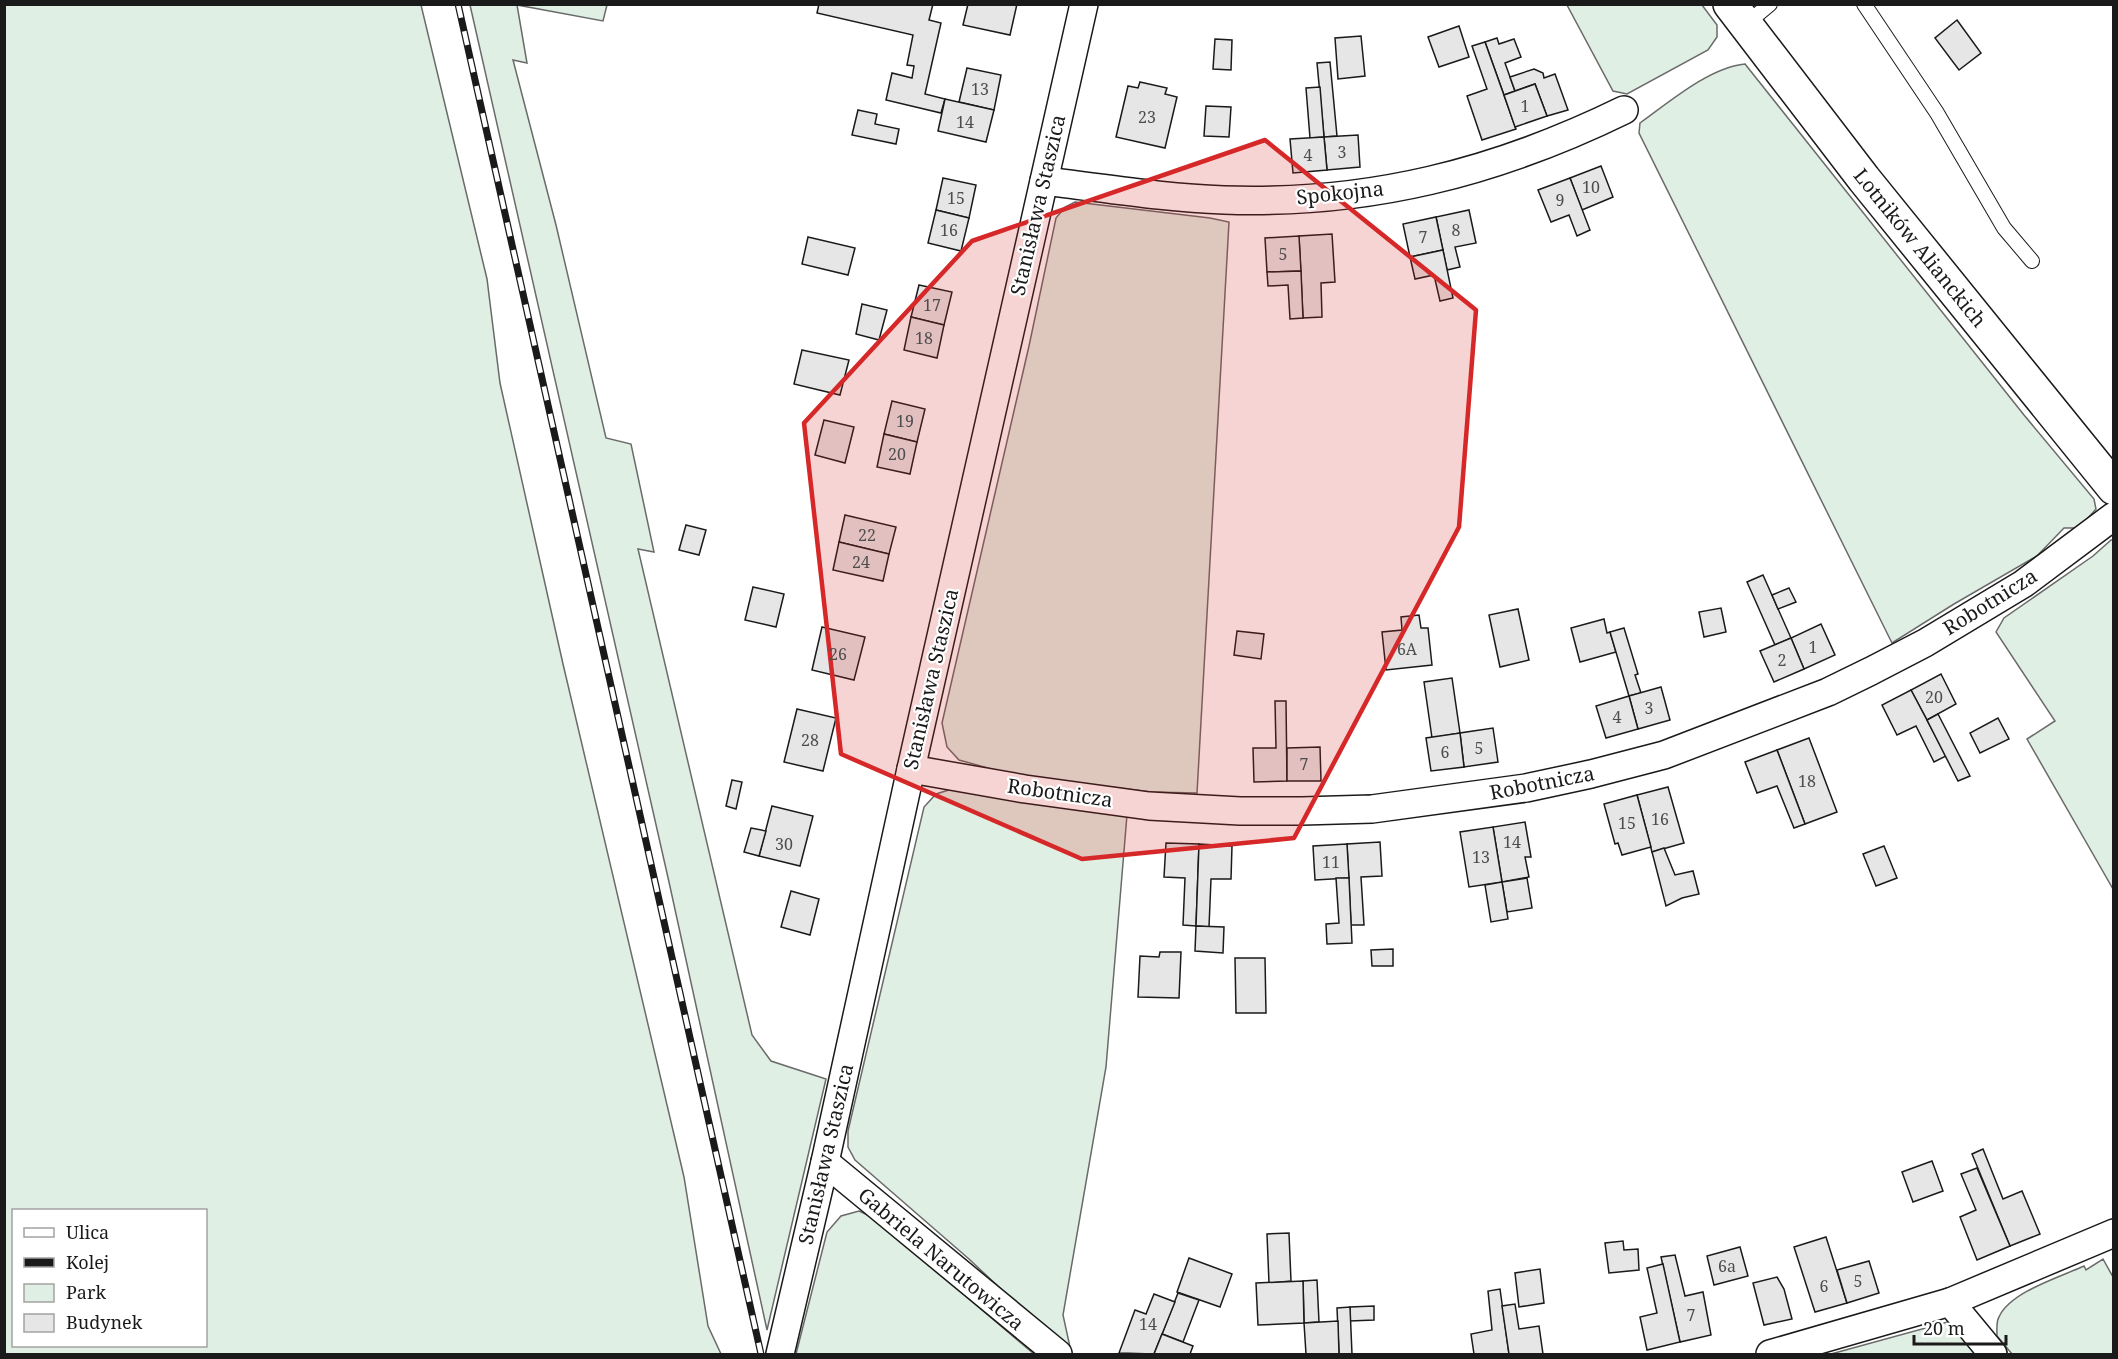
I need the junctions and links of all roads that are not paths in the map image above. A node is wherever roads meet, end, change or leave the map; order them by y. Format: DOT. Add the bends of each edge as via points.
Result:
graph roads {
  1 [pos="1084,4"];
  2 [pos="1770,4"];
  3 [pos="1864,4"];
  4 [pos="1737,15"];
  5 [pos="1624,110"];
  6 [pos="1044,182"];
  7 [pos="2032,261"];
  8 [pos="2114,488"];
  9 [pos="2114,516"];
  10 [pos="911,770"];
  11 [pos="825,1162"];
  12 [pos="2114,1233"];
  13 [pos="1950,1302"];
  14 [pos="780,1354"];
  15 [pos="1058,1354"];
  16 [pos="1770,1354"];
  17 [pos="1993,1354"];
  1 -- 6 [label="street, Stanisława Staszica"];
  2 -- 4 [label="lane"];
  3 -- 7 [label="lane" via="1938,113 2004,228"];
  4 -- 8 [label="main road, Lotników Alianckich"];
  5 -- 6 [label="street, Spokojna" via="1529,152 1434,180 1363,194 1225,200"];
  6 -- 10 [label="street, Stanisława Staszica"];
  9 -- 10 [label="street, Robotnicza" via="2023,584 1925,643 1828,692 1664,755 1526,788 1372,809 1240,811 1149,806"];
  10 -- 11 [label="street, Stanisława Staszica"];
  11 -- 14 [label="street, Stanisława Staszica"];
  11 -- 15 [label="street, Gabriela Narutowicza"];
  12 -- 13 [label="street"];
  13 -- 16 [label="street"];
  13 -- 17 [label="street"];
}
